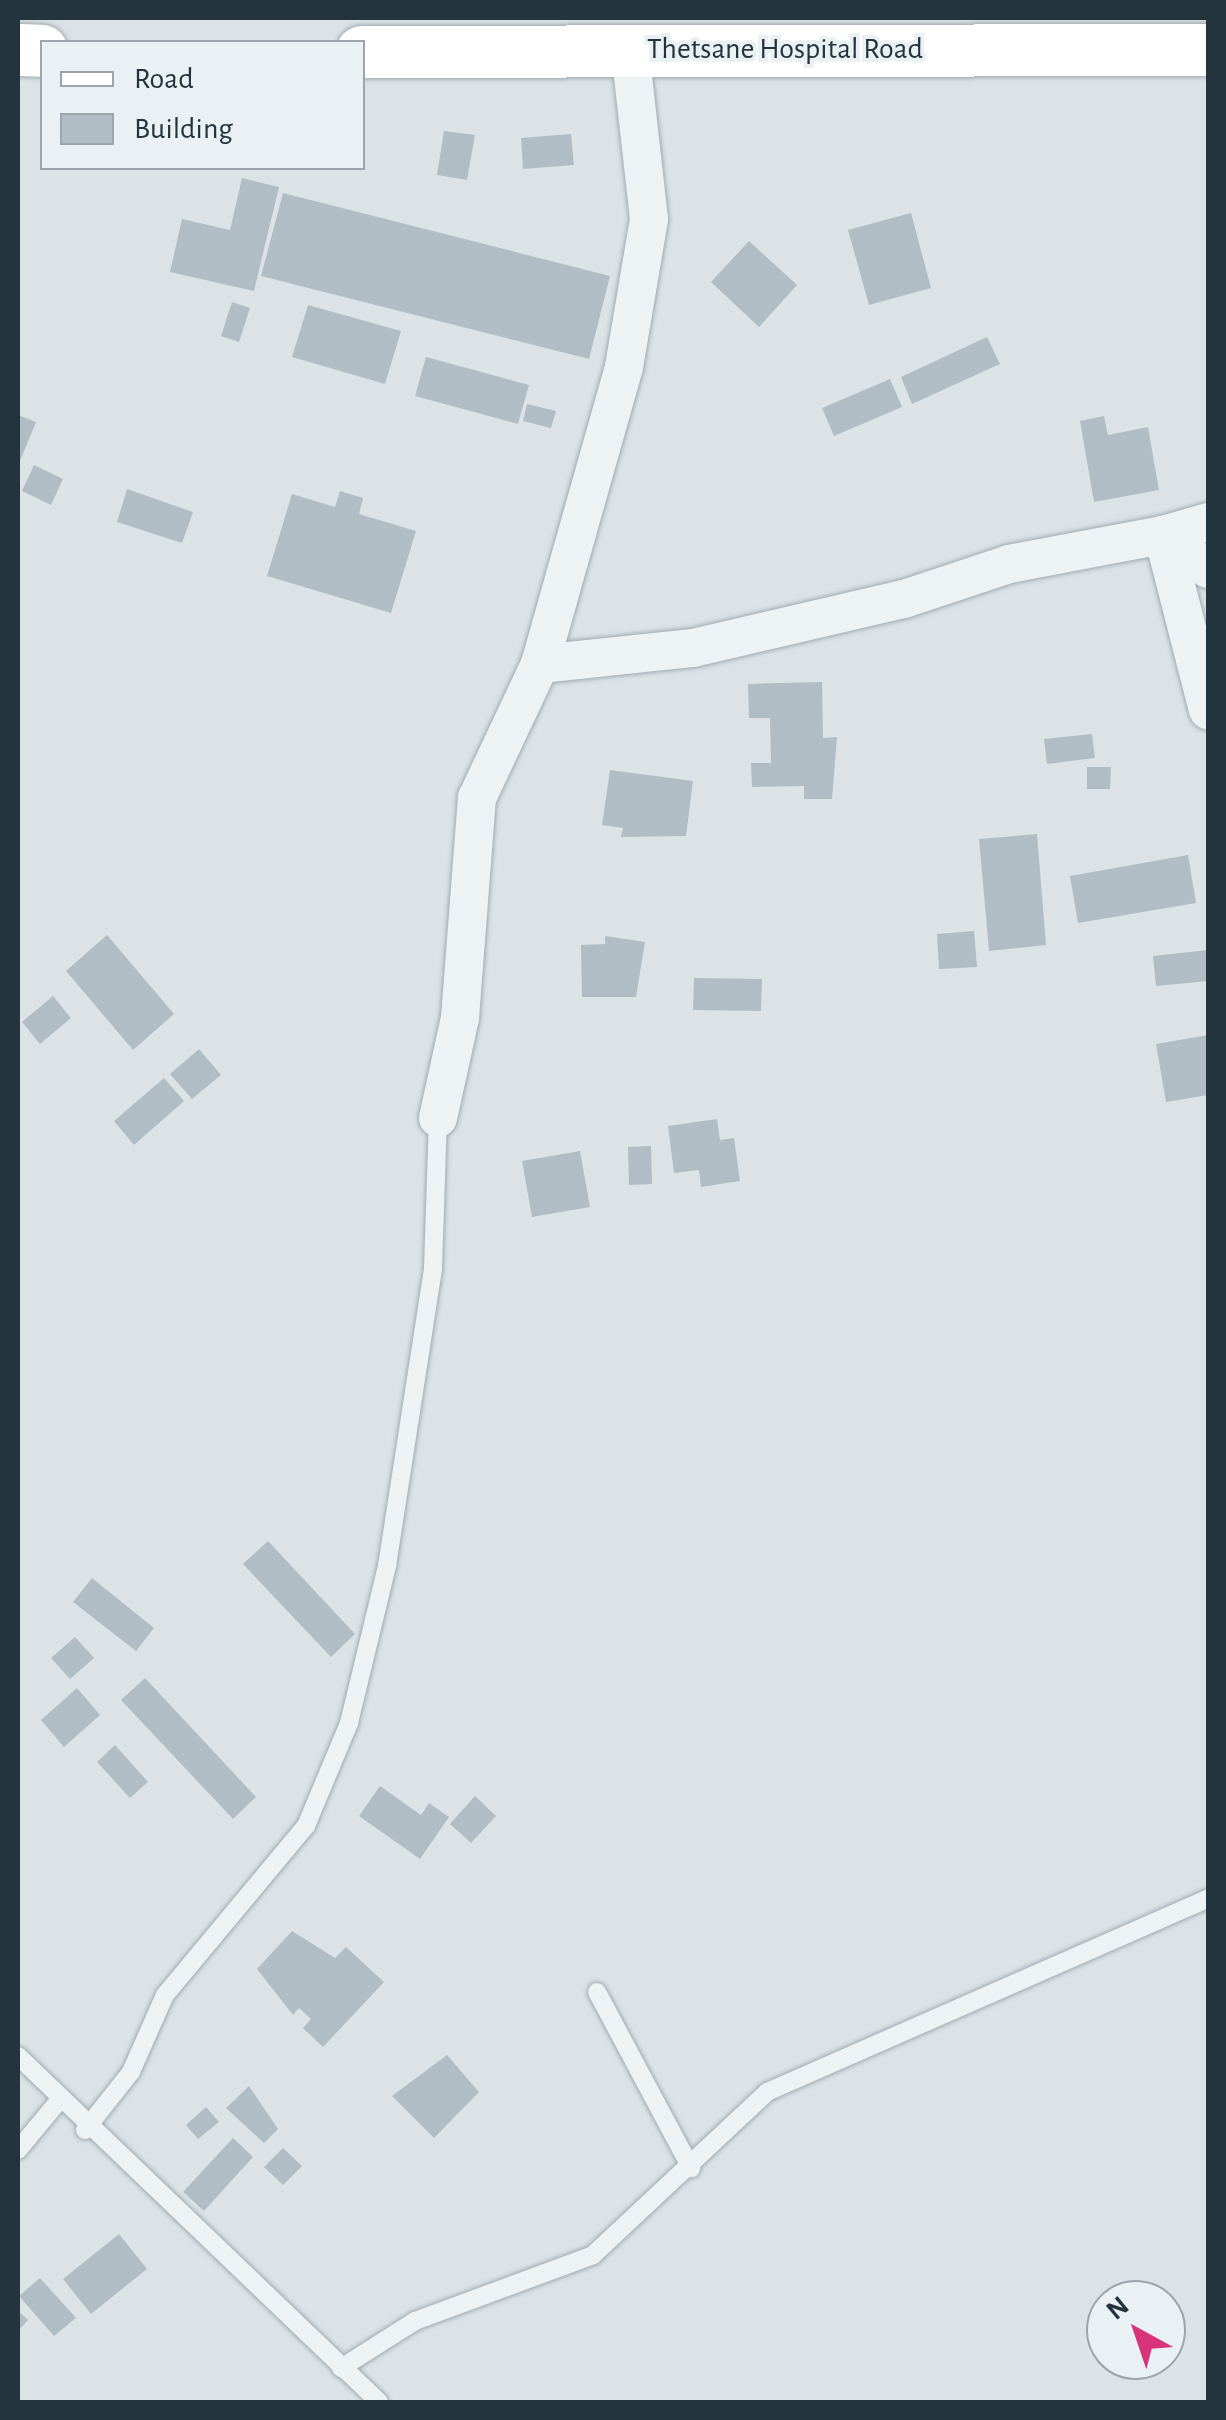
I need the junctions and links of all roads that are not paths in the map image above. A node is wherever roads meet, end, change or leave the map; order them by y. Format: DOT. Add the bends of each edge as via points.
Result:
graph roads {
  1 [pos="630,49"];
  2 [pos="1208,50"];
  3 [pos="365,52"];
  4 [pos="1208,522"];
  5 [pos="1163,535"];
  6 [pos="1208,568"];
  7 [pos="540,664"];
  8 [pos="1208,710"];
  9 [pos="438,1118"];
  10 [pos="1208,1898"];
  11 [pos="597,1992"];
  12 [pos="18,2056"];
  13 [pos="56,2103"];
  14 [pos="85,2130"];
  15 [pos="18,2150"];
  16 [pos="691,2168"];
  17 [pos="342,2368"];
  18 [pos="379,2402"];
  1 -- 2 [label="main road, Thetsane Hospital Road"];
  1 -- 3 [label="main road, Thetsane Hospital Road"];
  1 -- 7 [label="street" via="649,219 598,473"];
  4 -- 5 [label="street"];
  5 -- 6 [label="street"];
  5 -- 7 [label="street" via="1009,564 904,600 693,648"];
  5 -- 8 [label="street"];
  7 -- 9 [label="street" via="478,798 460,1018"];
  9 -- 14 [label="lane" via="433,1268 387,1566 349,1724 306,1826 165,1995 130,2072"];
  10 -- 16 [label="lane" via="767,2092"];
  11 -- 16 [label="lane"];
  12 -- 13 [label="lane"];
  13 -- 14 [label="lane"];
  13 -- 15 [label="lane"];
  14 -- 17 [label="lane"];
  16 -- 17 [label="lane" via="593,2255 415,2321"];
  17 -- 18 [label="lane"];
}
